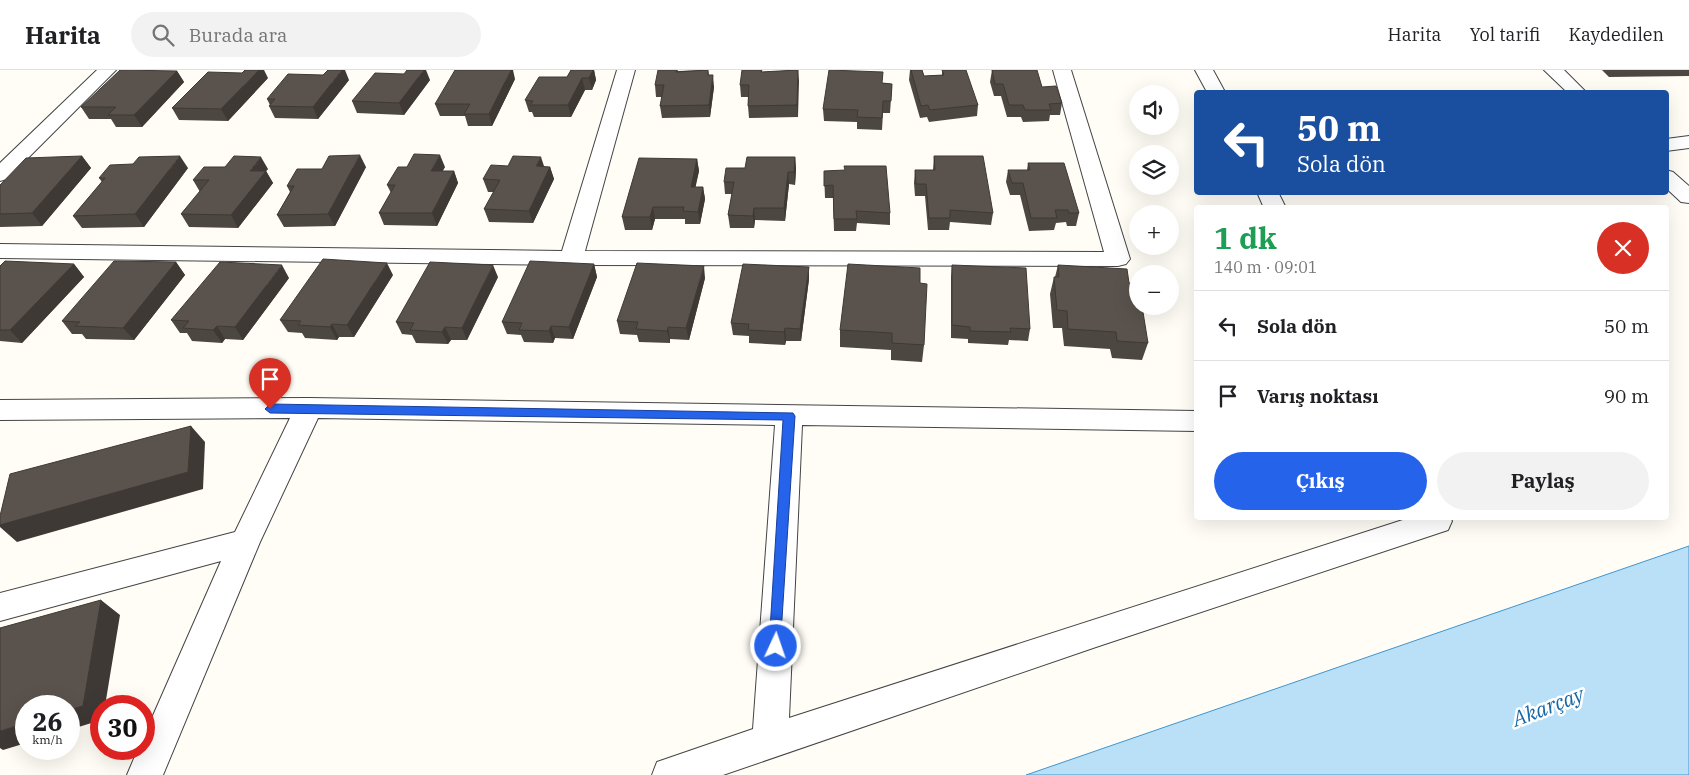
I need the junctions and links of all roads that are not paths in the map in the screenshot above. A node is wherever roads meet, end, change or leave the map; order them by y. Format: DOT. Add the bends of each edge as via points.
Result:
graph roads {
  1 [pos="107,70"];
  2 [pos="626,70"];
  3 [pos="1062,70"];
  4 [pos="1204,70"];
  5 [pos="1553,70"];
  6 [pos="1215,90"];
  7 [pos="1575,90"];
  8 [pos="1689,142"];
  9 [pos="1669,145"];
  10 [pos="0,175"];
  11 [pos="1669,179"];
  12 [pos="1689,197"];
  13 [pos="0,251"];
  14 [pos="571,258"];
  15 [pos="309,408"];
  16 [pos="0,410"];
  17 [pos="789,416"];
  18 [pos="1194,421"];
  19 [pos="1436,520"];
  20 [pos="245,542"];
  21 [pos="0,607"];
  22 [pos="770,742"];
  23 [pos="145,775"];
  24 [pos="670,775"];
  1 -- 10 [label="street"];
  2 -- 14 [label="street"];
  3 -- 14 [label="street" via="1118,259"];
  4 -- 6 [label="street"];
  5 -- 7 [label="street"];
  8 -- 9 [label="street"];
  11 -- 12 [label="street"];
  13 -- 14 [label="street"];
  15 -- 16 [label="street"];
  15 -- 17 [label="street"];
  15 -- 20 [label="street"];
  17 -- 18 [label="street"];
  17 -- 22 [label="street"];
  19 -- 22 [label="street"];
  20 -- 21 [label="street"];
  20 -- 23 [label="street"];
  22 -- 24 [label="street"];
}
